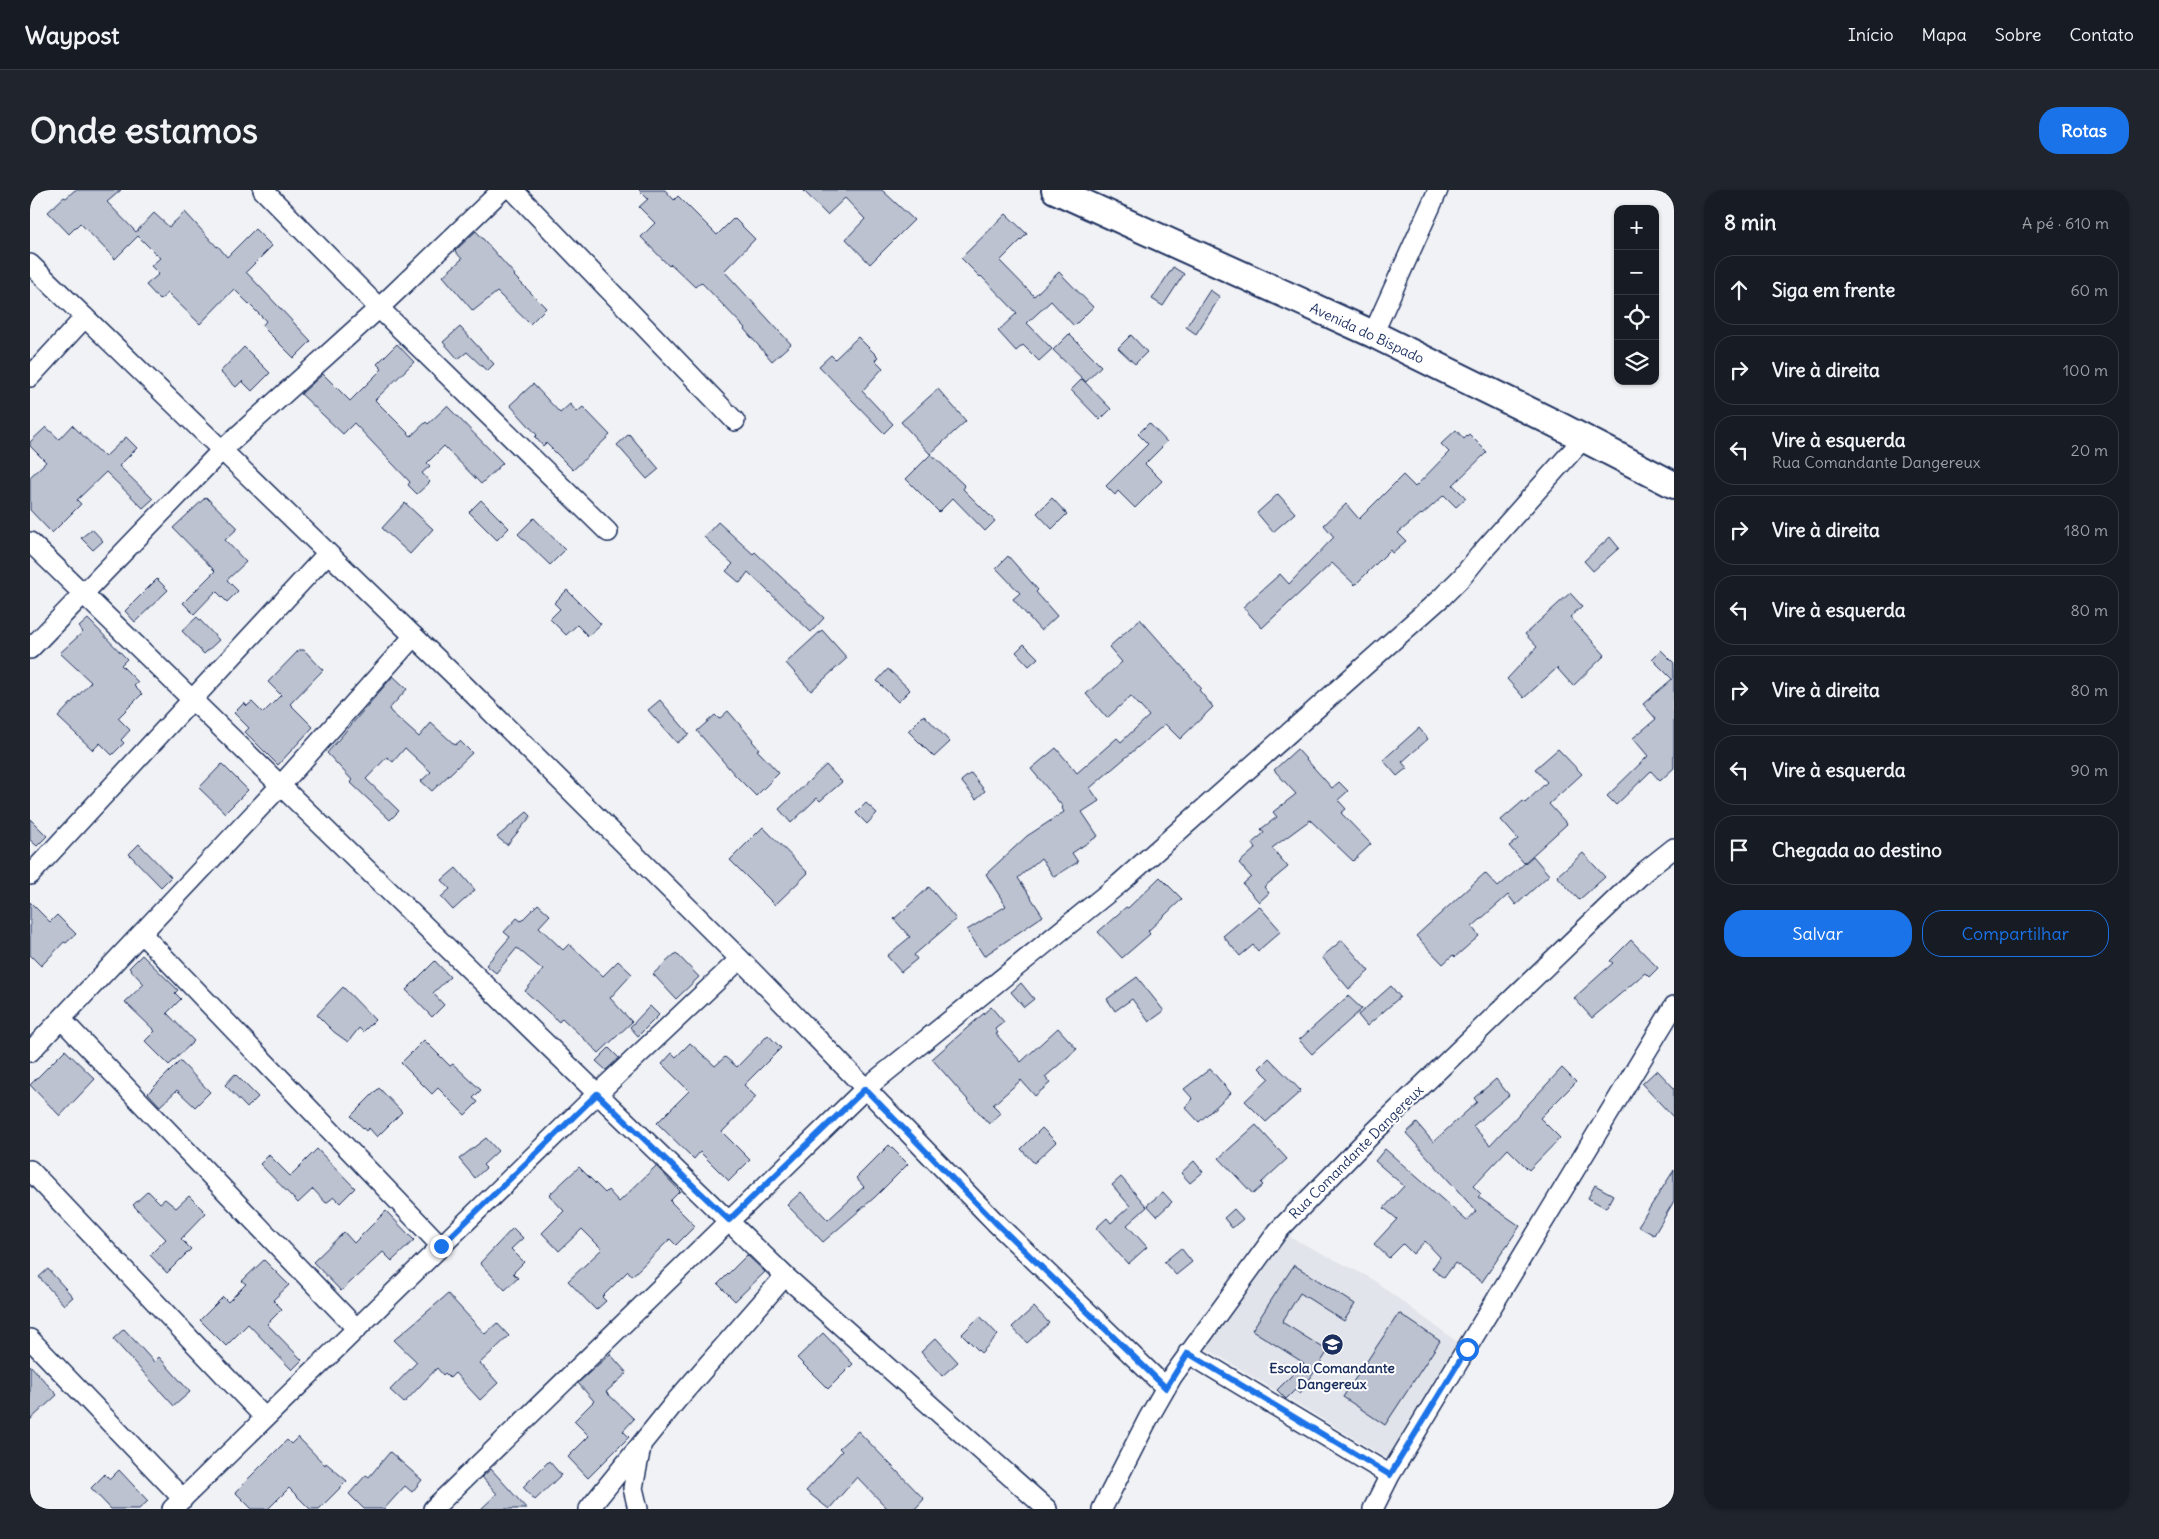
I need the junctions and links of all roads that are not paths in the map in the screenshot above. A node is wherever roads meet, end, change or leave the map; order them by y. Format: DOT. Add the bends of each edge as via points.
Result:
graph roads {
  1 [pos="263,190"];
  2 [pos="502,190"];
  3 [pos="513,190"];
  4 [pos="1054,190"];
  5 [pos="1438,190"];
  6 [pos="30,264"];
  7 [pos="379,308"];
  8 [pos="85,317"];
  9 [pos="1373,334"];
  10 [pos="30,377"];
  11 [pos="735,421"];
  12 [pos="1584,438"];
  13 [pos="222,450"];
  14 [pos="1674,485"];
  15 [pos="608,532"];
  16 [pos="30,542"];
  17 [pos="328,552"];
  18 [pos="84,593"];
  19 [pos="414,636"];
  20 [pos="30,649"];
  21 [pos="192,700"];
  22 [pos="281,785"];
  23 [pos="1674,848"];
  24 [pos="30,875"];
  25 [pos="142,934"];
  26 [pos="740,959"];
  27 [pos="1674,1006"];
  28 [pos="62,1020"];
  29 [pos="30,1052"];
  30 [pos="865,1089"];
  31 [pos="597,1094"];
  32 [pos="30,1170"];
  33 [pos="729,1220"];
  34 [pos="441,1246"];
  35 [pos="785,1276"];
  36 [pos="357,1328"];
  37 [pos="30,1339"];
  38 [pos="1188,1353"];
  39 [pos="1166,1388"];
  40 [pos="265,1418"];
  41 [pos="641,1444"];
  42 [pos="1390,1475"];
  43 [pos="177,1504"];
  44 [pos="433,1509"];
  45 [pos="590,1509"];
  46 [pos="638,1509"];
  47 [pos="1047,1509"];
  48 [pos="1102,1509"];
  49 [pos="1373,1509"];
  1 -- 7 [label="street"];
  2 -- 7 [label="street"];
  3 -- 11 [label="street"];
  4 -- 9 [label="main road, Avenida do Bispado"];
  5 -- 9 [label="street"];
  6 -- 8 [label="street"];
  7 -- 13 [label="street"];
  7 -- 15 [label="street"];
  8 -- 10 [label="street"];
  8 -- 13 [label="street"];
  9 -- 12 [label="main road, Avenida do Bispado"];
  12 -- 14 [label="main road, Avenida do Bispado"];
  12 -- 30 [label="street" via="1442,597 1119,884"];
  13 -- 17 [label="street"];
  13 -- 18 [label="street"];
  16 -- 18 [label="street"];
  17 -- 19 [label="street"];
  17 -- 21 [label="street"];
  18 -- 20 [label="street"];
  18 -- 21 [label="street"];
  19 -- 22 [label="street"];
  19 -- 26 [label="street"];
  21 -- 22 [label="street"];
  21 -- 24 [label="street"];
  22 -- 25 [label="street"];
  22 -- 31 [label="street"];
  23 -- 38 [label="street, Rua Comandante Dangereux" via="1645,871 1373,1133 1278,1231"];
  25 -- 28 [label="street"];
  25 -- 34 [label="street"];
  26 -- 30 [label="street"];
  26 -- 31 [label="street"];
  27 -- 42 [label="street"];
  28 -- 29 [label="street"];
  28 -- 36 [label="street"];
  30 -- 33 [label="street"];
  30 -- 39 [label="street" via="995,1222"];
  31 -- 33 [label="street"];
  31 -- 34 [label="street"];
  32 -- 40 [label="street"];
  33 -- 35 [label="street"];
  33 -- 44 [label="street"];
  34 -- 36 [label="street"];
  35 -- 41 [label="street"];
  35 -- 47 [label="street"];
  36 -- 40 [label="street"];
  37 -- 43 [label="street"];
  38 -- 39 [label="street, Rua Comandante Dangereux"];
  38 -- 42 [label="street"];
  39 -- 48 [label="street, Rua Comandante Dangereux"];
  40 -- 43 [label="street"];
  41 -- 45 [label="street"];
  41 -- 46 [label="street" via="633,1488"];
  42 -- 49 [label="street"];
}
